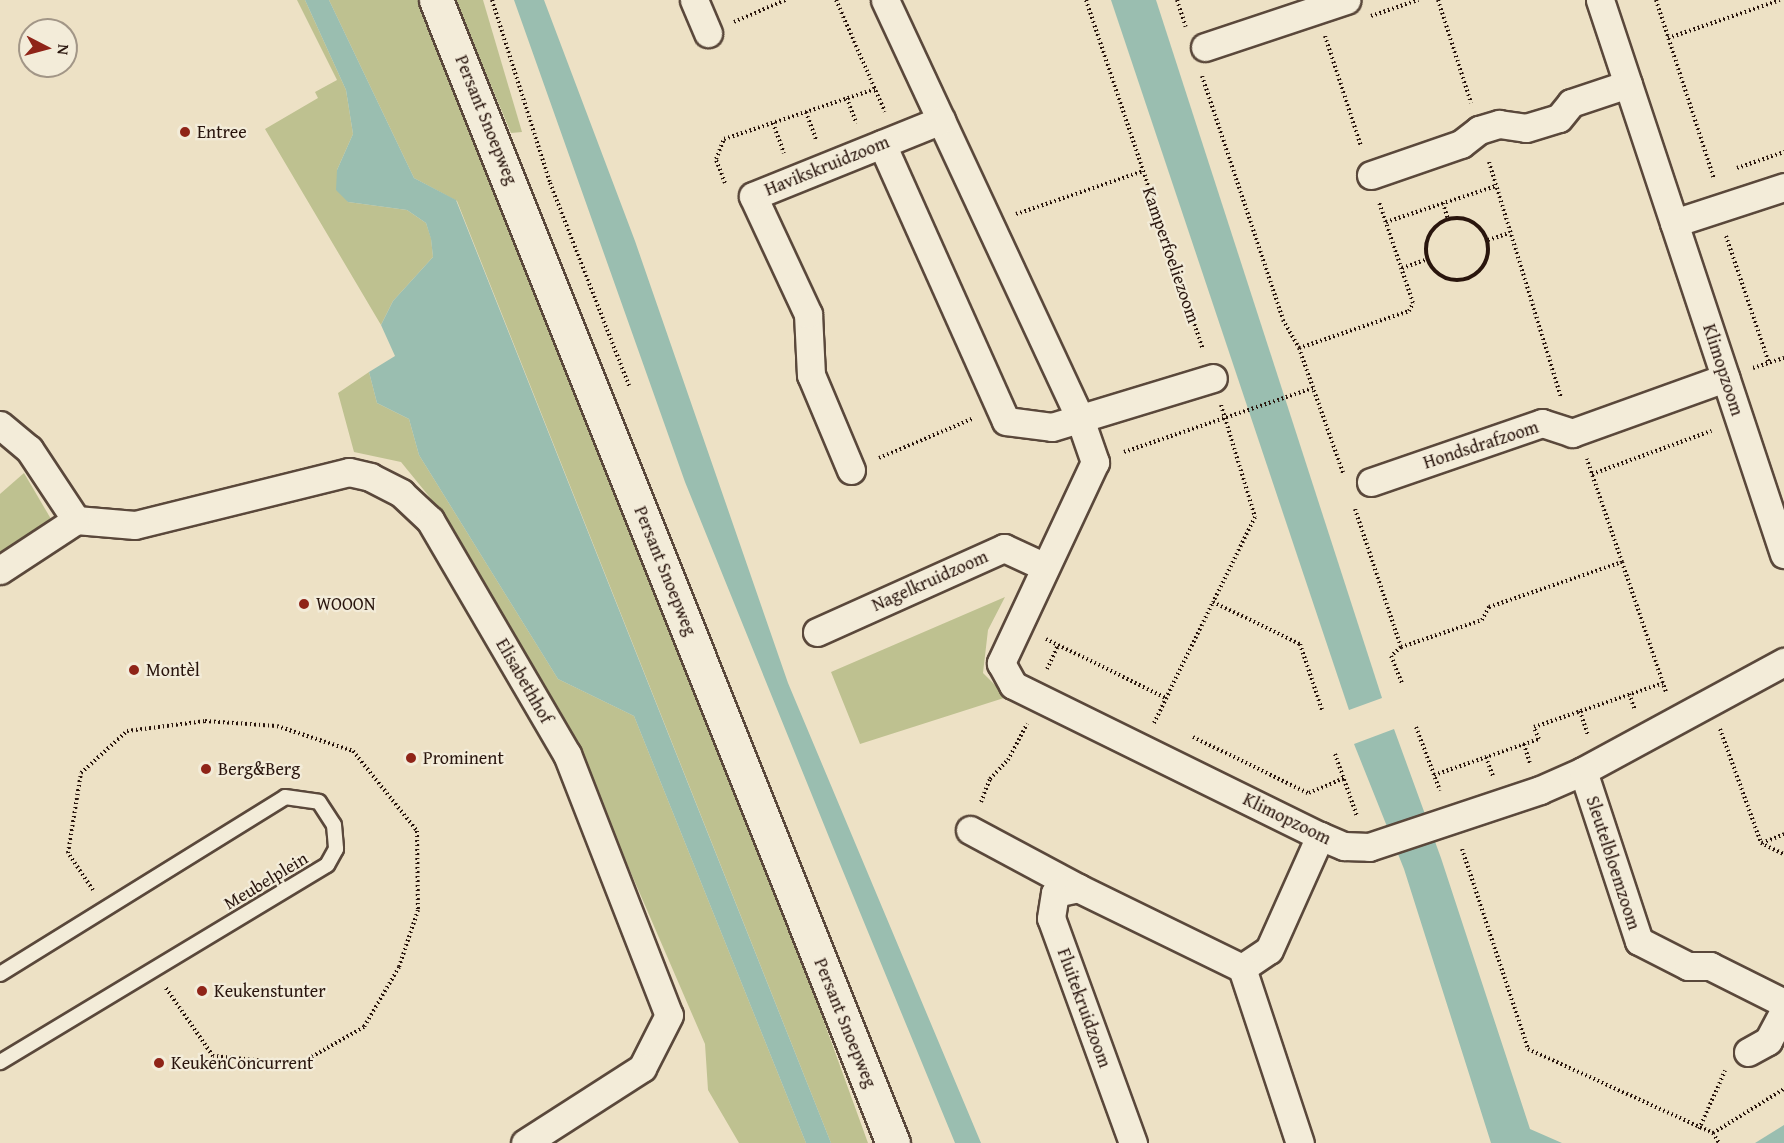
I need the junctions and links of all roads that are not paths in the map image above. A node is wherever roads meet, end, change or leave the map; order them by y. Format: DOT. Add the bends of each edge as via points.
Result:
graph roads {
  1 [pos="436,0"];
  2 [pos="694,0"];
  3 [pos="885,0"];
  4 [pos="1346,0"];
  5 [pos="1600,0"];
  6 [pos="708,33"];
  7 [pos="1196,39"];
  8 [pos="1628,84"];
  9 [pos="941,120"];
  10 [pos="889,141"];
  11 [pos="1371,176"];
  12 [pos="1784,187"];
  13 [pos="1674,223"];
  14 [pos="1213,378"];
  15 [pos="1725,378"];
  16 [pos="1080,419"];
  17 [pos="0,425"];
  18 [pos="851,470"];
  19 [pos="1361,491"];
  20 [pos="1778,514"];
  21 [pos="76,520"];
  22 [pos="1784,554"];
  23 [pos="1043,566"];
  24 [pos="0,570"];
  25 [pos="817,632"];
  26 [pos="1784,662"];
  27 [pos="1583,771"];
  28 [pos="970,830"];
  29 [pos="1320,836"];
  30 [pos="1078,888"];
  31 [pos="1242,968"];
  32 [pos="0,974"];
  33 [pos="1784,1003"];
  34 [pos="1784,1011"];
  35 [pos="1748,1052"];
  36 [pos="0,1062"];
  37 [pos="525,1143"];
  38 [pos="893,1143"];
  39 [pos="1133,1143"];
  40 [pos="1300,1143"];
  1 -- 38 [label="main road, Persant Snoepweg"];
  2 -- 6 [label="street"];
  3 -- 9 [label="street"];
  4 -- 7 [label="street"];
  5 -- 8 [label="street, Klimopzoom"];
  8 -- 11 [label="street" via="1571,102 1559,118 1526,128 1499,124 1479,130 1461,144"];
  8 -- 13 [label="street, Klimopzoom"];
  9 -- 10 [label="street, Havikskruidzoom"];
  9 -- 16 [label="street"];
  10 -- 16 [label="street" via="1006,421 1052,427"];
  10 -- 18 [label="street, Havikskruidzoom" via="753,196 808,314 811,375"];
  12 -- 13 [label="street"];
  13 -- 15 [label="street, Klimopzoom"];
  14 -- 16 [label="street"];
  15 -- 19 [label="street, Hondsdrafzoom" via="1575,432 1542,423"];
  15 -- 20 [label="street, Klimopzoom"];
  16 -- 23 [label="street" via="1095,462"];
  17 -- 21 [label="street" via="28,449"];
  20 -- 22 [label="street, Klimopzoom"];
  21 -- 24 [label="street"];
  21 -- 37 [label="street, Elisabethhof" via="135,525 349,472 370,477 400,493 430,520 567,754 669,1015 642,1068"];
  23 -- 25 [label="street, Nagelkruidzoom" via="1004,548"];
  23 -- 29 [label="street, Klimopzoom" via="1001,663 1013,685"];
  26 -- 27 [label="street, Klimopzoom"];
  27 -- 29 [label="street, Klimopzoom" via="1378,845 1344,846"];
  27 -- 33 [label="street, Sleutelbloemzoom" via="1639,941 1688,966 1710,966"];
  28 -- 30 [label="street"];
  29 -- 31 [label="street" via="1269,950"];
  30 -- 31 [label="street"];
  30 -- 39 [label="street, Fluitekruidzoom" via="1055,893 1051,918"];
  31 -- 40 [label="street"];
  32 -- 36 [label="lane, Meubelplein" via="285,797 319,802 334,825 336,849 327,865"];
  34 -- 35 [label="street" via="1768,1041"];
}
